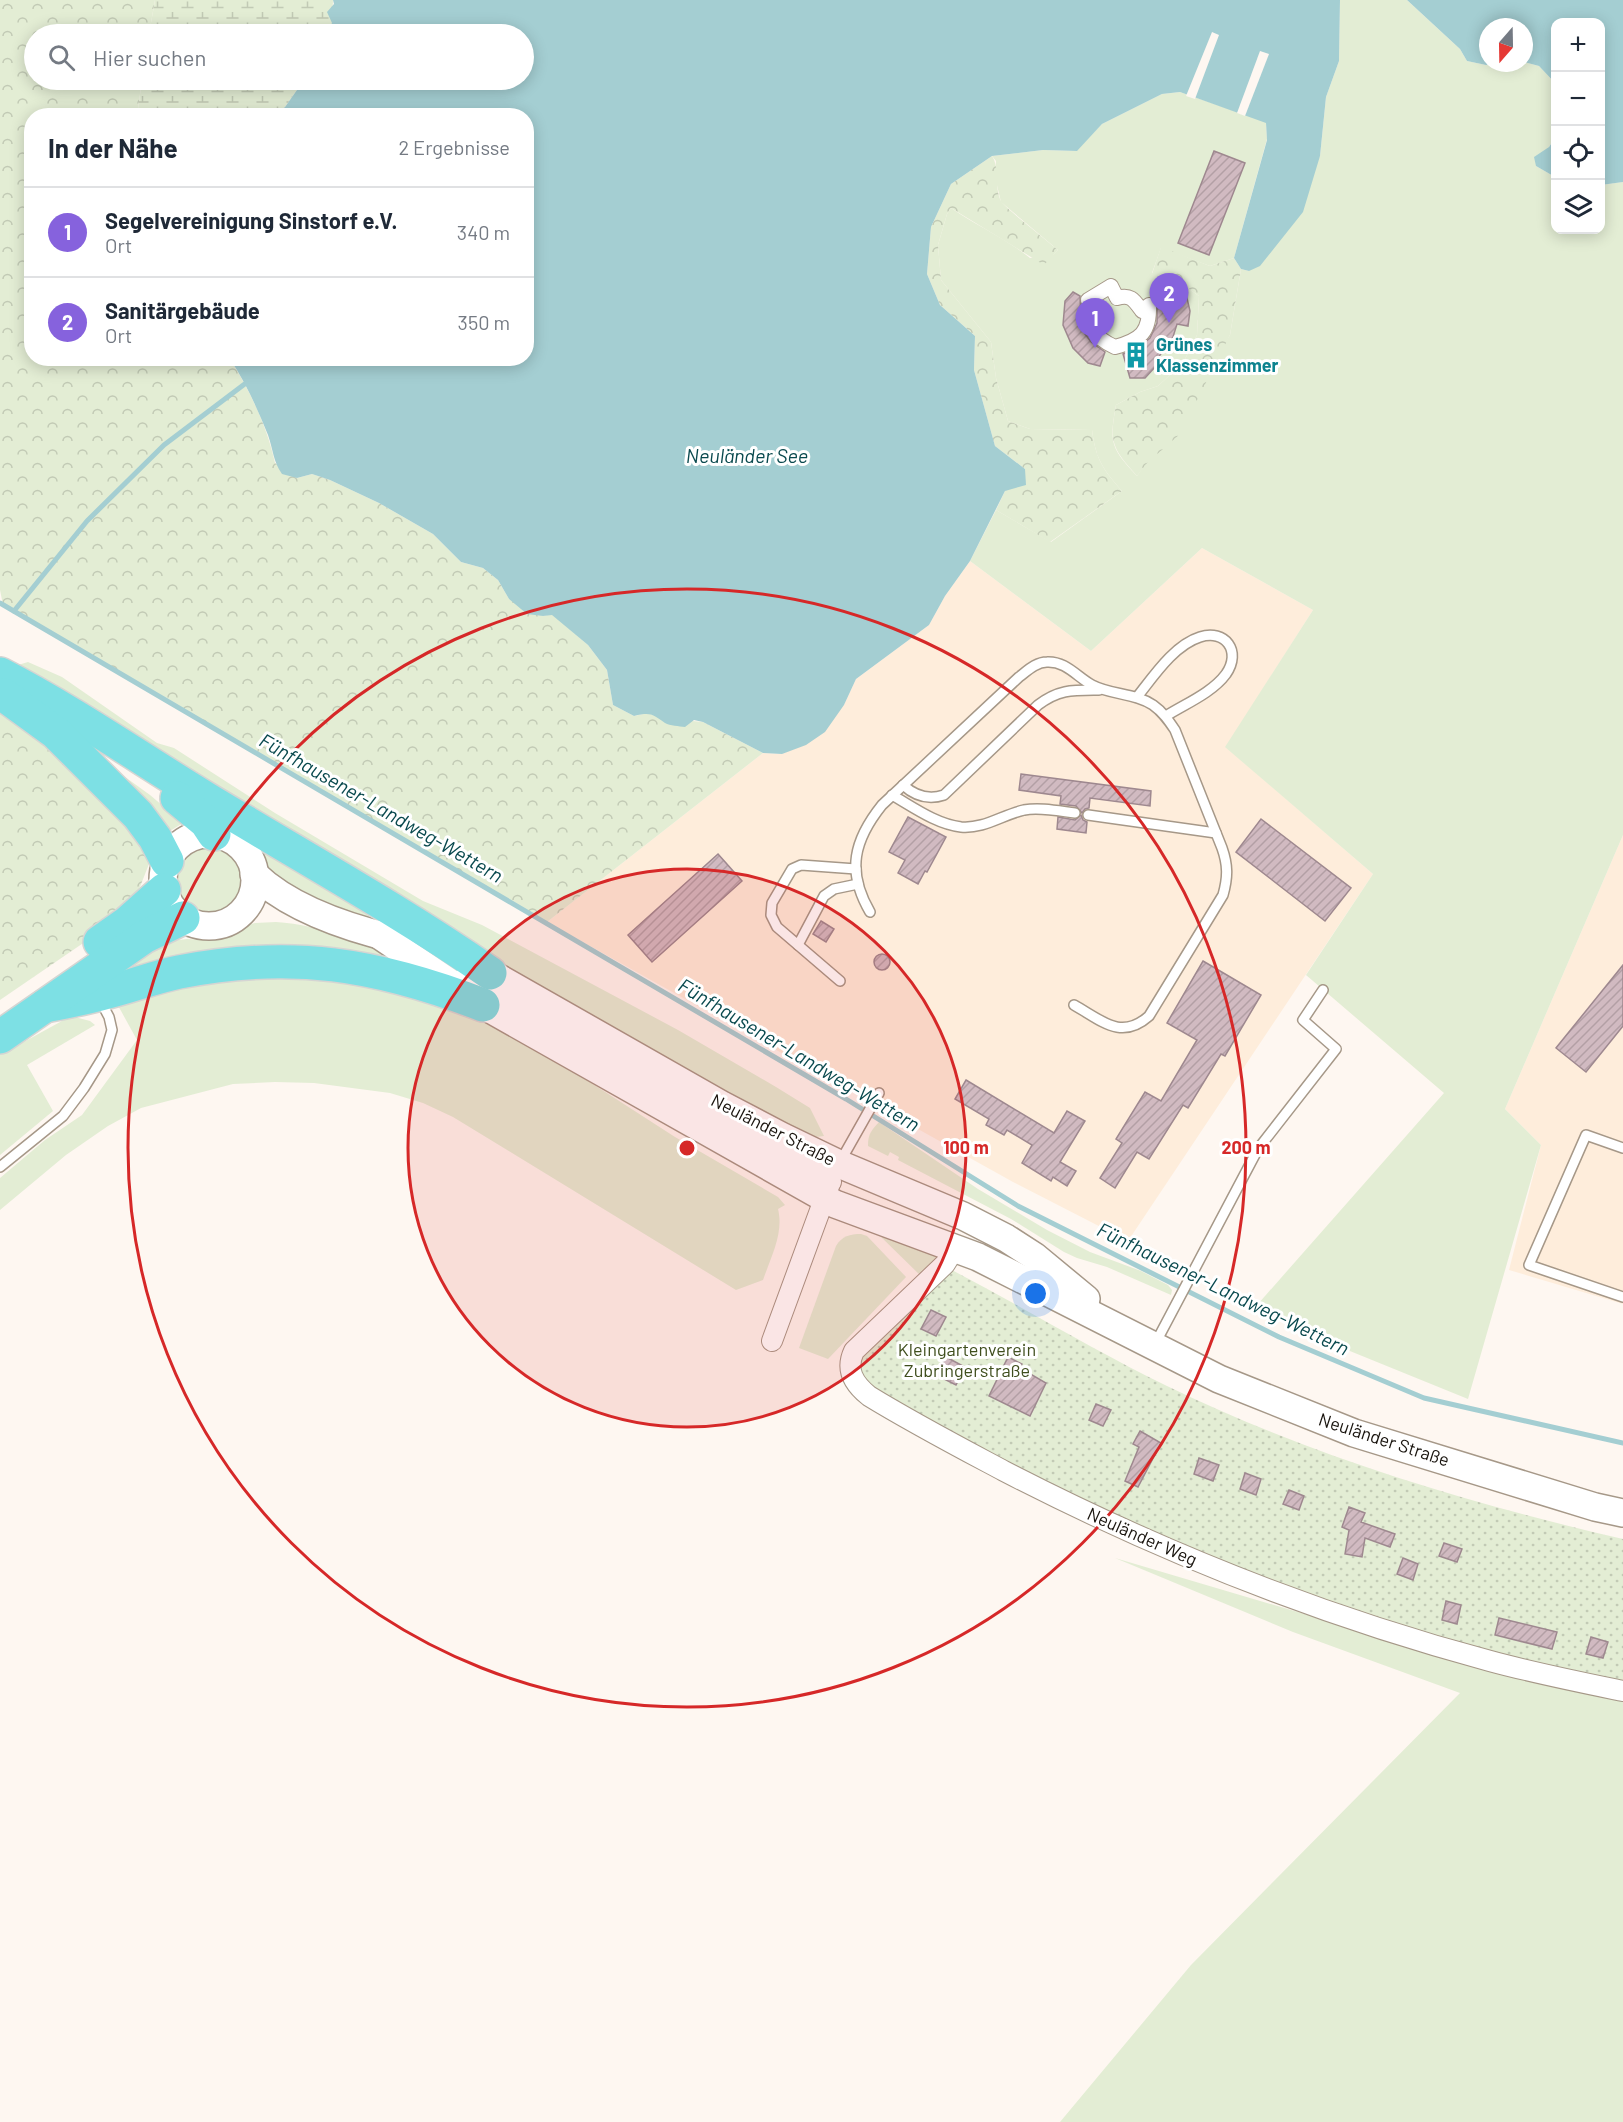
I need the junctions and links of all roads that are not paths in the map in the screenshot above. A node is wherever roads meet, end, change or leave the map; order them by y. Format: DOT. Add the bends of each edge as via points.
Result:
graph roads {
  1 [pos="1115,347"];
  2 [pos="0,674"];
  3 [pos="0,682"];
  4 [pos="1102,690"];
  5 [pos="0,692"];
  6 [pos="1137,697"];
  7 [pos="1166,716"];
  8 [pos="903,785"];
  9 [pos="892,795"];
  10 [pos="1076,813"];
  11 [pos="1088,815"];
  12 [pos="1216,833"];
  13 [pos="214,834"];
  14 [pos="856,869"];
  15 [pos="254,874"];
  16 [pos="165,876"];
  17 [pos="858,884"];
  18 [pos="870,912"];
  19 [pos="240,914"];
  20 [pos="183,918"];
  21 [pos="332,919"];
  22 [pos="379,935"];
  23 [pos="798,945"];
  24 [pos="490,973"];
  25 [pos="840,981"];
  26 [pos="1323,990"];
  27 [pos="97,995"];
  28 [pos="483,1005"];
  29 [pos="1074,1005"];
  30 [pos="45,1006"];
  31 [pos="0,1011"];
  32 [pos="0,1037"];
  33 [pos="879,1093"];
  34 [pos="1623,1148"];
  35 [pos="0,1167"];
  36 [pos="831,1181"];
  37 [pos="955,1248"];
  38 [pos="1623,1297"];
  39 [pos="772,1341"];
  40 [pos="1154,1347"];
  41 [pos="1623,1513"];
  42 [pos="1623,1691"];
  1 -- 1 [label="street" via="1143,334 1150,321 1149,305 1142,311 1135,300 1117,298 1111,286 1088,300 1088,315 1097,337"];
  2 -- 24 [label="highway" via="47,698"];
  3 -- 13 [label="highway" via="172,794 206,822"];
  4 -- 6 [label="lane"];
  4 -- 8 [label="lane" via="1072,690 1051,696 949,792 929,798"];
  4 -- 8 [label="lane" via="1067,667 1045,661 1035,665"];
  5 -- 16 [label="highway" via="56,733 138,815 155,838"];
  6 -- 7 [label="lane"];
  6 -- 7 [label="lane" via="1183,646 1199,637 1212,635 1224,639 1234,658 1226,674 1207,691"];
  7 -- 12 [label="lane"];
  8 -- 9 [label="lane"];
  9 -- 10 [label="lane" via="961,827 977,826 1025,810"];
  9 -- 14 [label="lane" via="861,836"];
  11 -- 12 [label="lane"];
  12 -- 29 [label="lane" via="1227,865 1223,895 1149,1016 1126,1029 1112,1027"];
  13 -- 15 [label="main road, Neuländer Straße" via="241,847"];
  13 -- 16 [label="main road" via="186,840 175,849"];
  14 -- 17 [label="lane"];
  14 -- 23 [label="lane" via="801,865 792,869 772,903 771,915 777,927"];
  15 -- 19 [label="main road" via="252,896"];
  15 -- 21 [label="main road, Neuländer Straße" via="275,892"];
  16 -- 20 [label="main road" via="171,906"];
  16 -- 31 [label="highway" via="127,923"];
  17 -- 18 [label="lane"];
  17 -- 23 [label="lane" via="834,889 824,896"];
  19 -- 20 [label="main road, Neuländer Straße" via="213,926"];
  19 -- 21 [label="main road, Neuländer Straße" via="276,911"];
  20 -- 30 [label="highway" via="144,937"];
  21 -- 22 [label="main road, Neuländer Straße"];
  22 -- 24 [label="main road, Neuländer Straße" via="431,949"];
  22 -- 28 [label="main road, Neuländer Straße"];
  22 -- 36 [label="street" via="454,970"];
  23 -- 25 [label="lane"];
  24 -- 36 [label="main road, Neuländer Straße" via="722,1105"];
  26 -- 40 [label="lane" via="1303,1020 1336,1049 1258,1149"];
  27 -- 28 [label="highway" via="176,973 290,961 365,969 415,981"];
  27 -- 30 [label="highway"];
  27 -- 35 [label="lane" via="112,1030 105,1054 63,1116"];
  28 -- 36 [label="main road, Neuländer Straße"];
  30 -- 32 [label="highway"];
  33 -- 36 [label="lane"];
  34 -- 38 [label="lane" via="1586,1135 1529,1265"];
  36 -- 37 [label="main road, Neuländer Straße" via="855,1213"];
  36 -- 39 [label="street"];
  36 -- 40 [label="main road, Neuländer Straße" via="963,1216 1006,1238 1034,1256 1110,1319"];
  37 -- 40 [label="main road, Neuländer Straße" via="999,1266"];
  37 -- 42 [label="street, Neuländer Weg" via="945,1264 854,1351 850,1371 869,1396 1055,1497 1251,1584 1490,1661"];
  40 -- 41 [label="main road, Neuländer Straße" via="1220,1379 1354,1433"];
}
